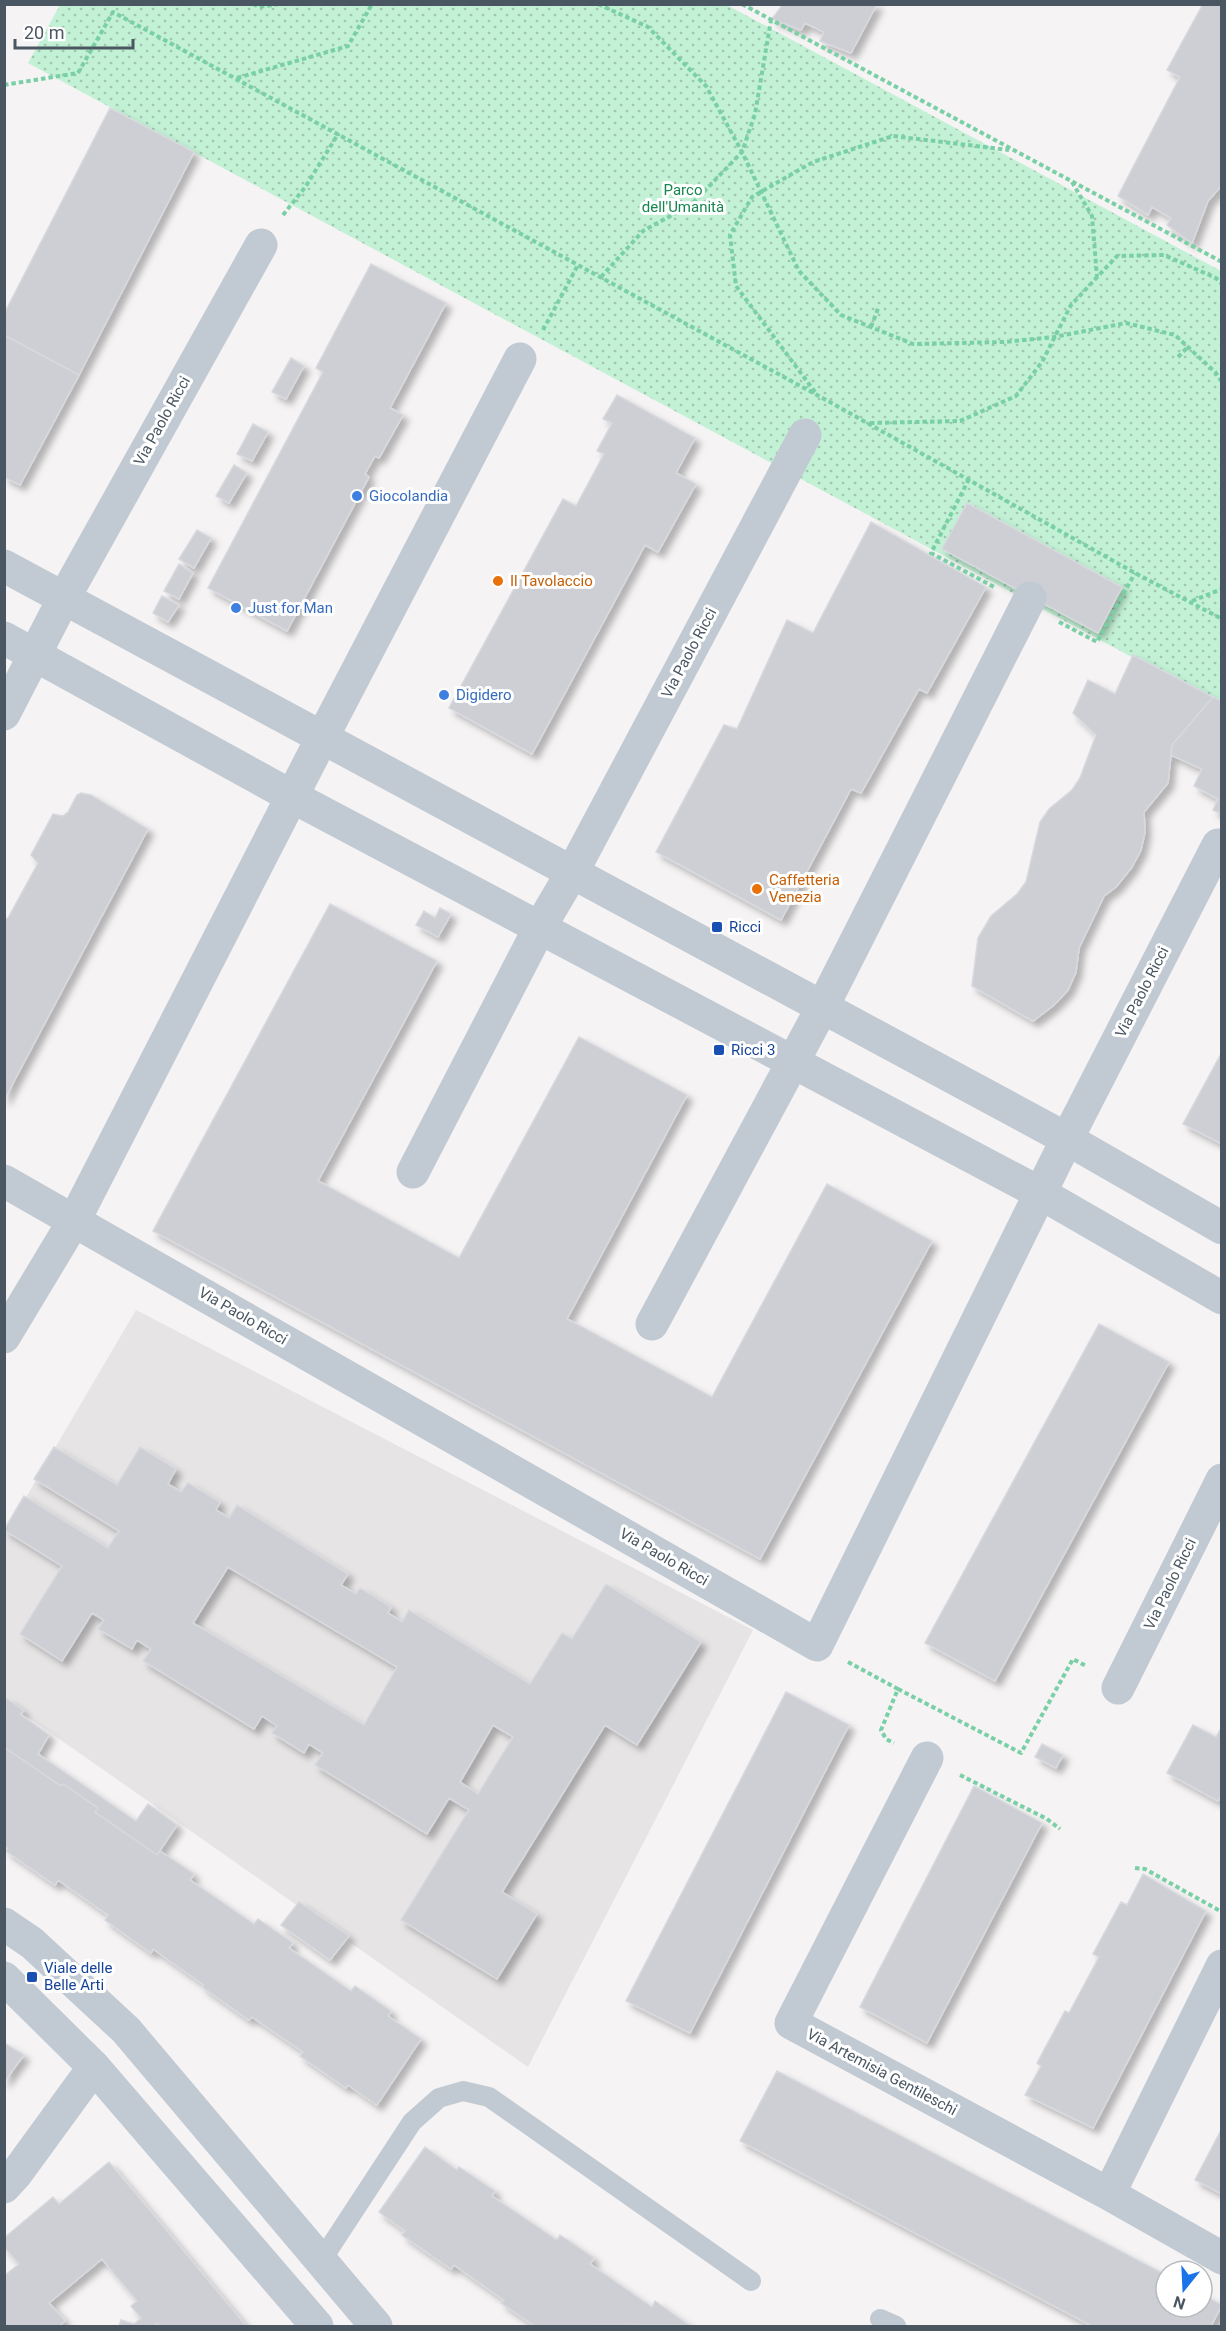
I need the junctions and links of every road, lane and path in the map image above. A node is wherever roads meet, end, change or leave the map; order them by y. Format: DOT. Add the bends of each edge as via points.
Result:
graph roads {
  1 [pos="252,4"];
  2 [pos="280,4"];
  3 [pos="372,4"];
  4 [pos="598,4"];
  5 [pos="742,4"];
  6 [pos="771,20"];
  7 [pos="236,78"];
  8 [pos="4,85"];
  9 [pos="338,134"];
  10 [pos="1014,150"];
  11 [pos="742,152"];
  12 [pos="1071,182"];
  13 [pos="761,192"];
  14 [pos="261,245"];
  15 [pos="1221,262"];
  16 [pos="578,265"];
  17 [pos="601,277"];
  18 [pos="1097,277"];
  19 [pos="1221,284"];
  20 [pos="879,306"];
  21 [pos="871,327"];
  22 [pos="1054,337"];
  23 [pos="1188,346"];
  24 [pos="1178,357"];
  25 [pos="520,360"];
  26 [pos="1221,382"];
  27 [pos="817,395"];
  28 [pos="868,423"];
  29 [pos="805,435"];
  30 [pos="4,566"];
  31 [pos="1221,589"];
  32 [pos="64,598"];
  33 [pos="1030,598"];
  34 [pos="1192,602"];
  35 [pos="1221,619"];
  36 [pos="4,638"];
  37 [pos="35,655"];
  38 [pos="4,714"];
  39 [pos="322,738"];
  40 [pos="293,796"];
  41 [pos="1218,845"];
  42 [pos="573,871"];
  43 [pos="540,927"];
  44 [pos="823,1006"];
  45 [pos="791,1062"];
  46 [pos="1067,1139"];
  47 [pos="413,1172"];
  48 [pos="4,1181"];
  49 [pos="1040,1193"];
  50 [pos="75,1220"];
  51 [pos="1221,1228"];
  52 [pos="1221,1298"];
  53 [pos="652,1324"];
  54 [pos="4,1337"];
  55 [pos="1221,1480"];
  56 [pos="817,1645"];
  57 [pos="1119,1686"];
  58 [pos="898,1689"];
  59 [pos="927,1758"];
  60 [pos="1060,1829"];
  61 [pos="1135,1868"];
  62 [pos="1221,1912"];
  63 [pos="4,1924"];
  64 [pos="1221,1966"];
  65 [pos="4,1978"];
  66 [pos="94,2067"];
  67 [pos="4,2187"];
  68 [pos="1109,2194"];
  69 [pos="1221,2258"];
  70 [pos="321,2261"];
  71 [pos="752,2281"];
  72 [pos="317,2326"];
  73 [pos="376,2326"];
  1 -- 2 [label="path"];
  3 -- 7 [label="path" via="348,46"];
  4 -- 11 [label="path" via="648,27 706,86"];
  5 -- 6 [label="path"];
  6 -- 10 [label="path"];
  6 -- 11 [label="path" via="756,114"];
  7 -- 8 [label="path" via="113,12 78,74"];
  7 -- 9 [label="path"];
  9 -- 14 [label="path" via="306,186"];
  9 -- 16 [label="path"];
  10 -- 12 [label="path"];
  10 -- 13 [label="path" via="892,136 813,162"];
  11 -- 13 [label="path"];
  11 -- 17 [label="path" via="692,204 643,231"];
  12 -- 15 [label="path"];
  12 -- 18 [label="path" via="1092,216"];
  13 -- 21 [label="path" via="799,271 841,315"];
  13 -- 27 [label="path" via="752,197 730,235 736,286"];
  14 -- 32 [label="street, Via Paolo Ricci"];
  16 -- 17 [label="path"];
  16 -- 25 [label="path" via="534,346"];
  17 -- 27 [label="path"];
  18 -- 19 [label="path" via="1117,256 1164,255 1216,278"];
  18 -- 22 [label="path" via="1071,305"];
  20 -- 21 [label="path"];
  21 -- 22 [label="path" via="913,344"];
  22 -- 23 [label="path" via="1126,323 1175,335"];
  22 -- 28 [label="path" via="1042,362 1016,396 960,421"];
  23 -- 24 [label="path"];
  23 -- 26 [label="path"];
  25 -- 39 [label="street"];
  27 -- 28 [label="path"];
  28 -- 34 [label="path"];
  29 -- 42 [label="street, Via Paolo Ricci"];
  30 -- 32 [label="street"];
  31 -- 34 [label="path"];
  32 -- 37 [label="street, Via Paolo Ricci"];
  32 -- 39 [label="street"];
  33 -- 44 [label="street"];
  34 -- 35 [label="path"];
  36 -- 37 [label="street"];
  37 -- 38 [label="street, Via Paolo Ricci"];
  37 -- 40 [label="street"];
  39 -- 40 [label="street"];
  39 -- 42 [label="street"];
  40 -- 43 [label="street"];
  40 -- 50 [label="street"];
  41 -- 46 [label="street, Via Paolo Ricci"];
  42 -- 43 [label="street, Via Paolo Ricci"];
  42 -- 44 [label="street"];
  43 -- 45 [label="street"];
  43 -- 47 [label="street, Via Paolo Ricci"];
  44 -- 45 [label="street"];
  44 -- 46 [label="street"];
  45 -- 49 [label="street"];
  45 -- 53 [label="street"];
  46 -- 49 [label="street, Via Paolo Ricci"];
  46 -- 51 [label="street"];
  48 -- 50 [label="street, Via Paolo Ricci"];
  49 -- 52 [label="street"];
  49 -- 56 [label="street, Via Paolo Ricci"];
  50 -- 54 [label="street"];
  50 -- 56 [label="street, Via Paolo Ricci"];
  55 -- 57 [label="street, Via Paolo Ricci"];
  56 -- 58 [label="path"];
  57 -- 58 [label="path" via="1073,1659 1020,1753"];
  58 -- 59 [label="path" via="881,1730 886,1739"];
  59 -- 60 [label="path"];
  59 -- 68 [label="street, Via Artemisia Gentileschi" via="791,2023"];
  61 -- 62 [label="path" via="1145,1869"];
  63 -- 70 [label="street" via="32,1943 126,2030"];
  64 -- 68 [label="street"];
  65 -- 66 [label="street"];
  66 -- 67 [label="street"];
  66 -- 72 [label="street"];
  68 -- 69 [label="street, Via Artemisia Gentileschi"];
  70 -- 71 [label="lane" via="412,2122 439,2098 463,2091 489,2097"];
  70 -- 73 [label="street"];
}
